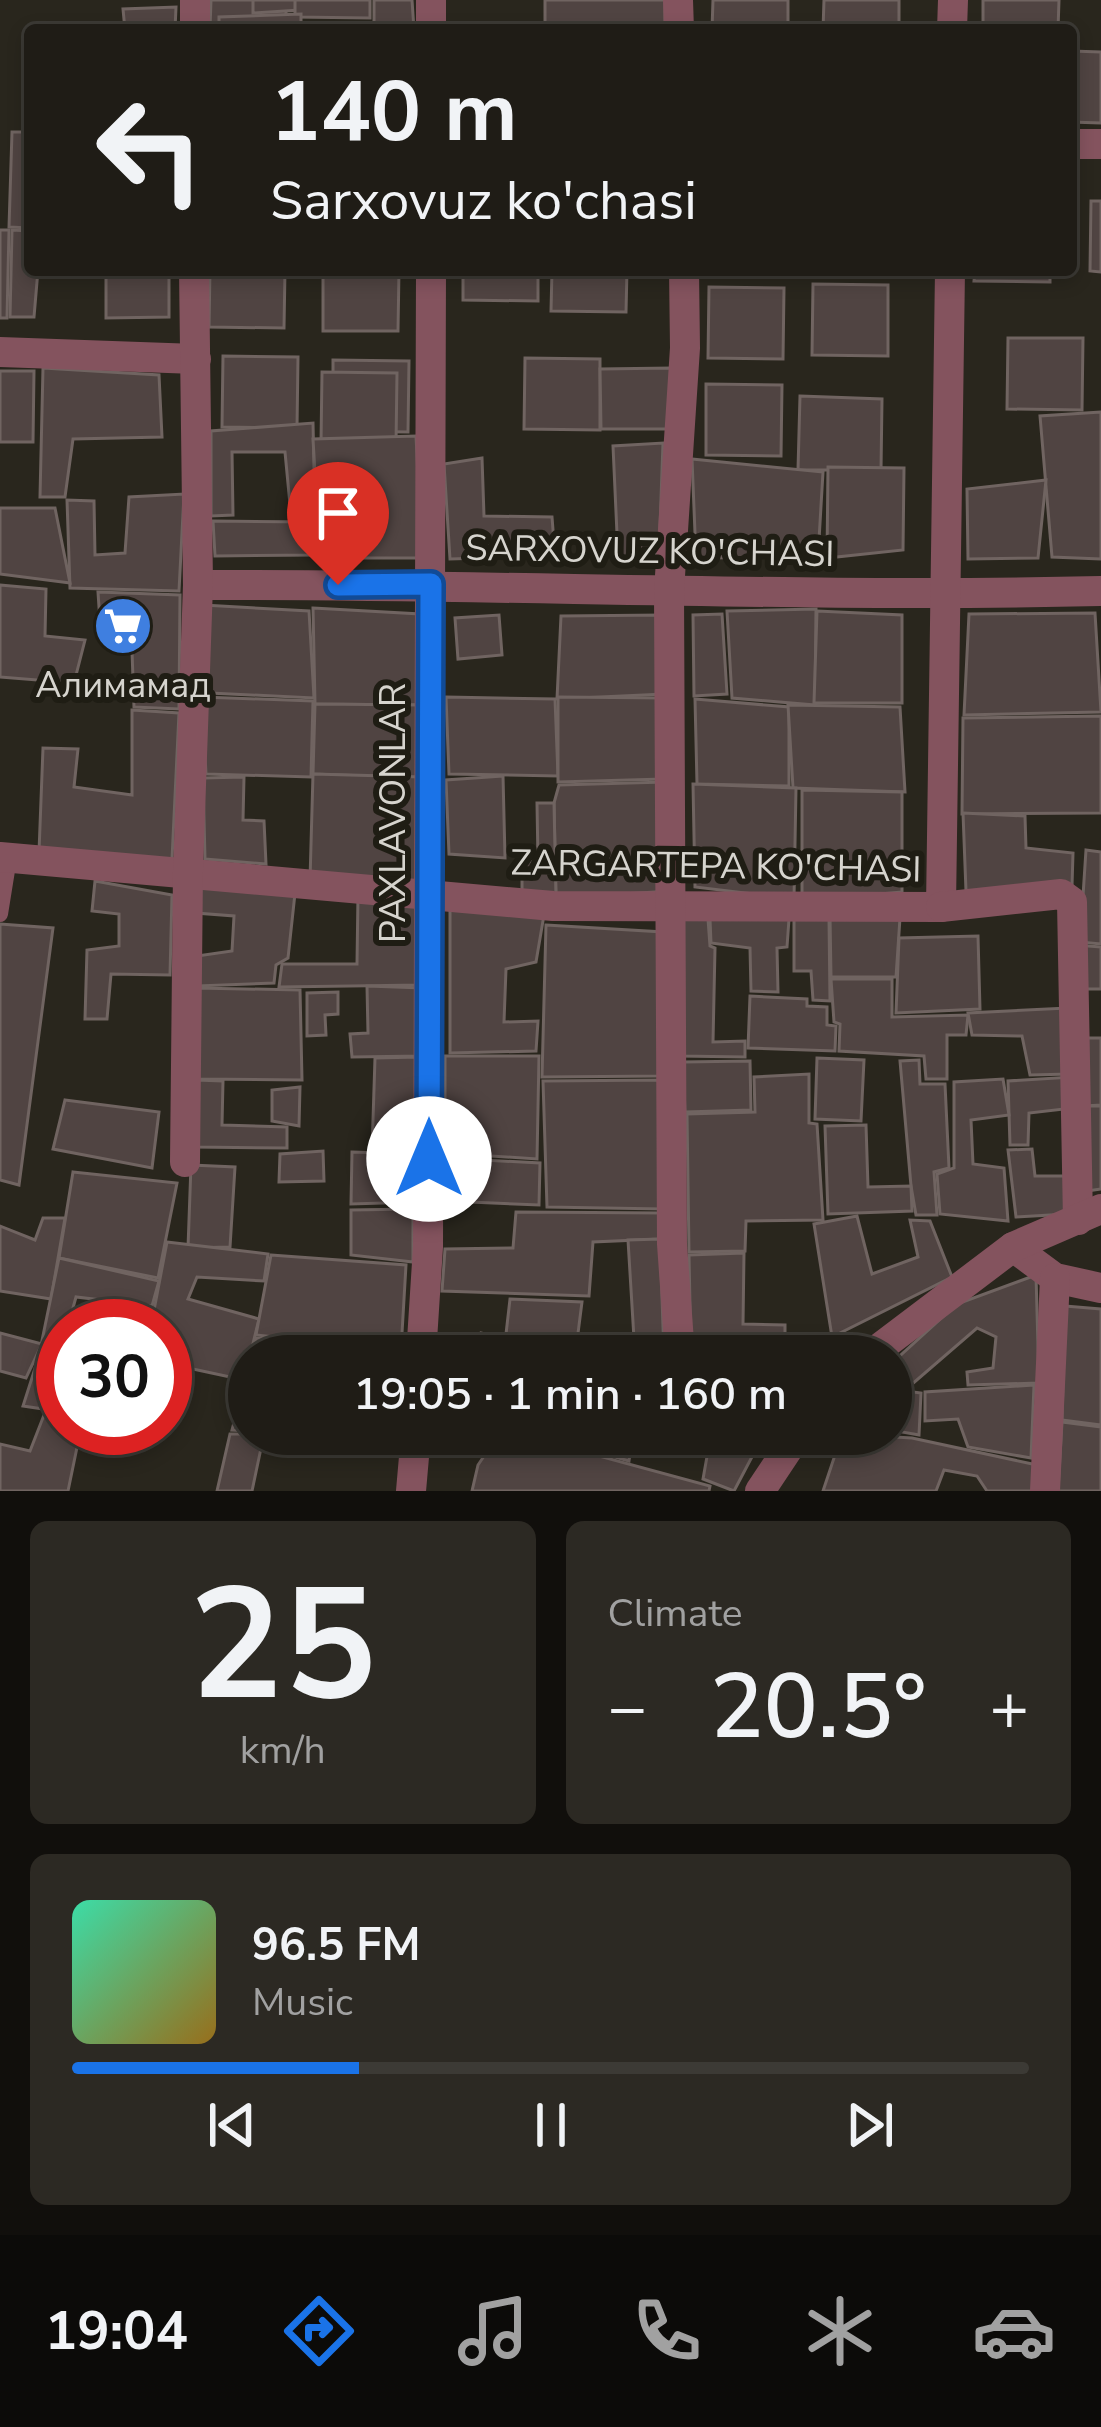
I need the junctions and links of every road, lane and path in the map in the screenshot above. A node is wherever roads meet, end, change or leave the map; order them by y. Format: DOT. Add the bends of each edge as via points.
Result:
graph roads {
  1 [pos="194,276"];
  2 [pos="431,276"];
  3 [pos="684,276"];
  4 [pos="950,276"];
  5 [pos="0,352"];
  6 [pos="196,359"];
  7 [pos="431,584"];
  8 [pos="198,586"];
  9 [pos="669,591"];
  10 [pos="1101,591"];
  11 [pos="944,595"];
  12 [pos="5,858"];
  13 [pos="188,871"];
  14 [pos="431,894"];
  15 [pos="941,907"];
  16 [pos="672,909"];
  17 [pos="0,914"];
  18 [pos="185,1162"];
  19 [pos="1089,1215"];
  20 [pos="1013,1247"];
  21 [pos="1055,1278"];
  22 [pos="1101,1288"];
  23 [pos="422,1335"];
  24 [pos="678,1335"];
  25 [pos="896,1335"];
  26 [pos="414,1455"];
  27 [pos="785,1455"];
  28 [pos="411,1491"];
  29 [pos="760,1491"];
  30 [pos="1045,1491"];
  1 -- 6 [label="street"];
  2 -- 7 [label="street, PAXLAVONLAR"];
  3 -- 9 [label="street"];
  4 -- 11 [label="street, ZARGARTEPA KO'CHASI"];
  5 -- 6 [label="street"];
  6 -- 8 [label="street"];
  7 -- 8 [label="street, SARXOVUZ KO'CHASI"];
  7 -- 9 [label="street, SARXOVUZ KO'CHASI"];
  7 -- 14 [label="street, PAXLAVONLAR"];
  8 -- 13 [label="street"];
  9 -- 11 [label="street, SARXOVUZ KO'CHASI"];
  9 -- 16 [label="street"];
  10 -- 11 [label="street, SARXOVUZ KO'CHASI"];
  11 -- 15 [label="street, ZARGARTEPA KO'CHASI"];
  12 -- 13 [label="street, ZARGARTEPA KO'CHASI"];
  12 -- 17 [label="lane"];
  13 -- 14 [label="street, ZARGARTEPA KO'CHASI"];
  13 -- 18 [label="street"];
  14 -- 16 [label="street, ZARGARTEPA KO'CHASI"];
  14 -- 23 [label="street, PAXLAVONLAR"];
  15 -- 16 [label="street, ZARGARTEPA KO'CHASI"];
  15 -- 19 [label="street" via="1061,894 1072,902"];
  16 -- 24 [label="street"];
  19 -- 20 [label="street"];
  20 -- 21 [label="street"];
  20 -- 25 [label="street"];
  21 -- 22 [label="street"];
  21 -- 30 [label="street"];
  26 -- 28 [label="street"];
  27 -- 29 [label="street"];
}
